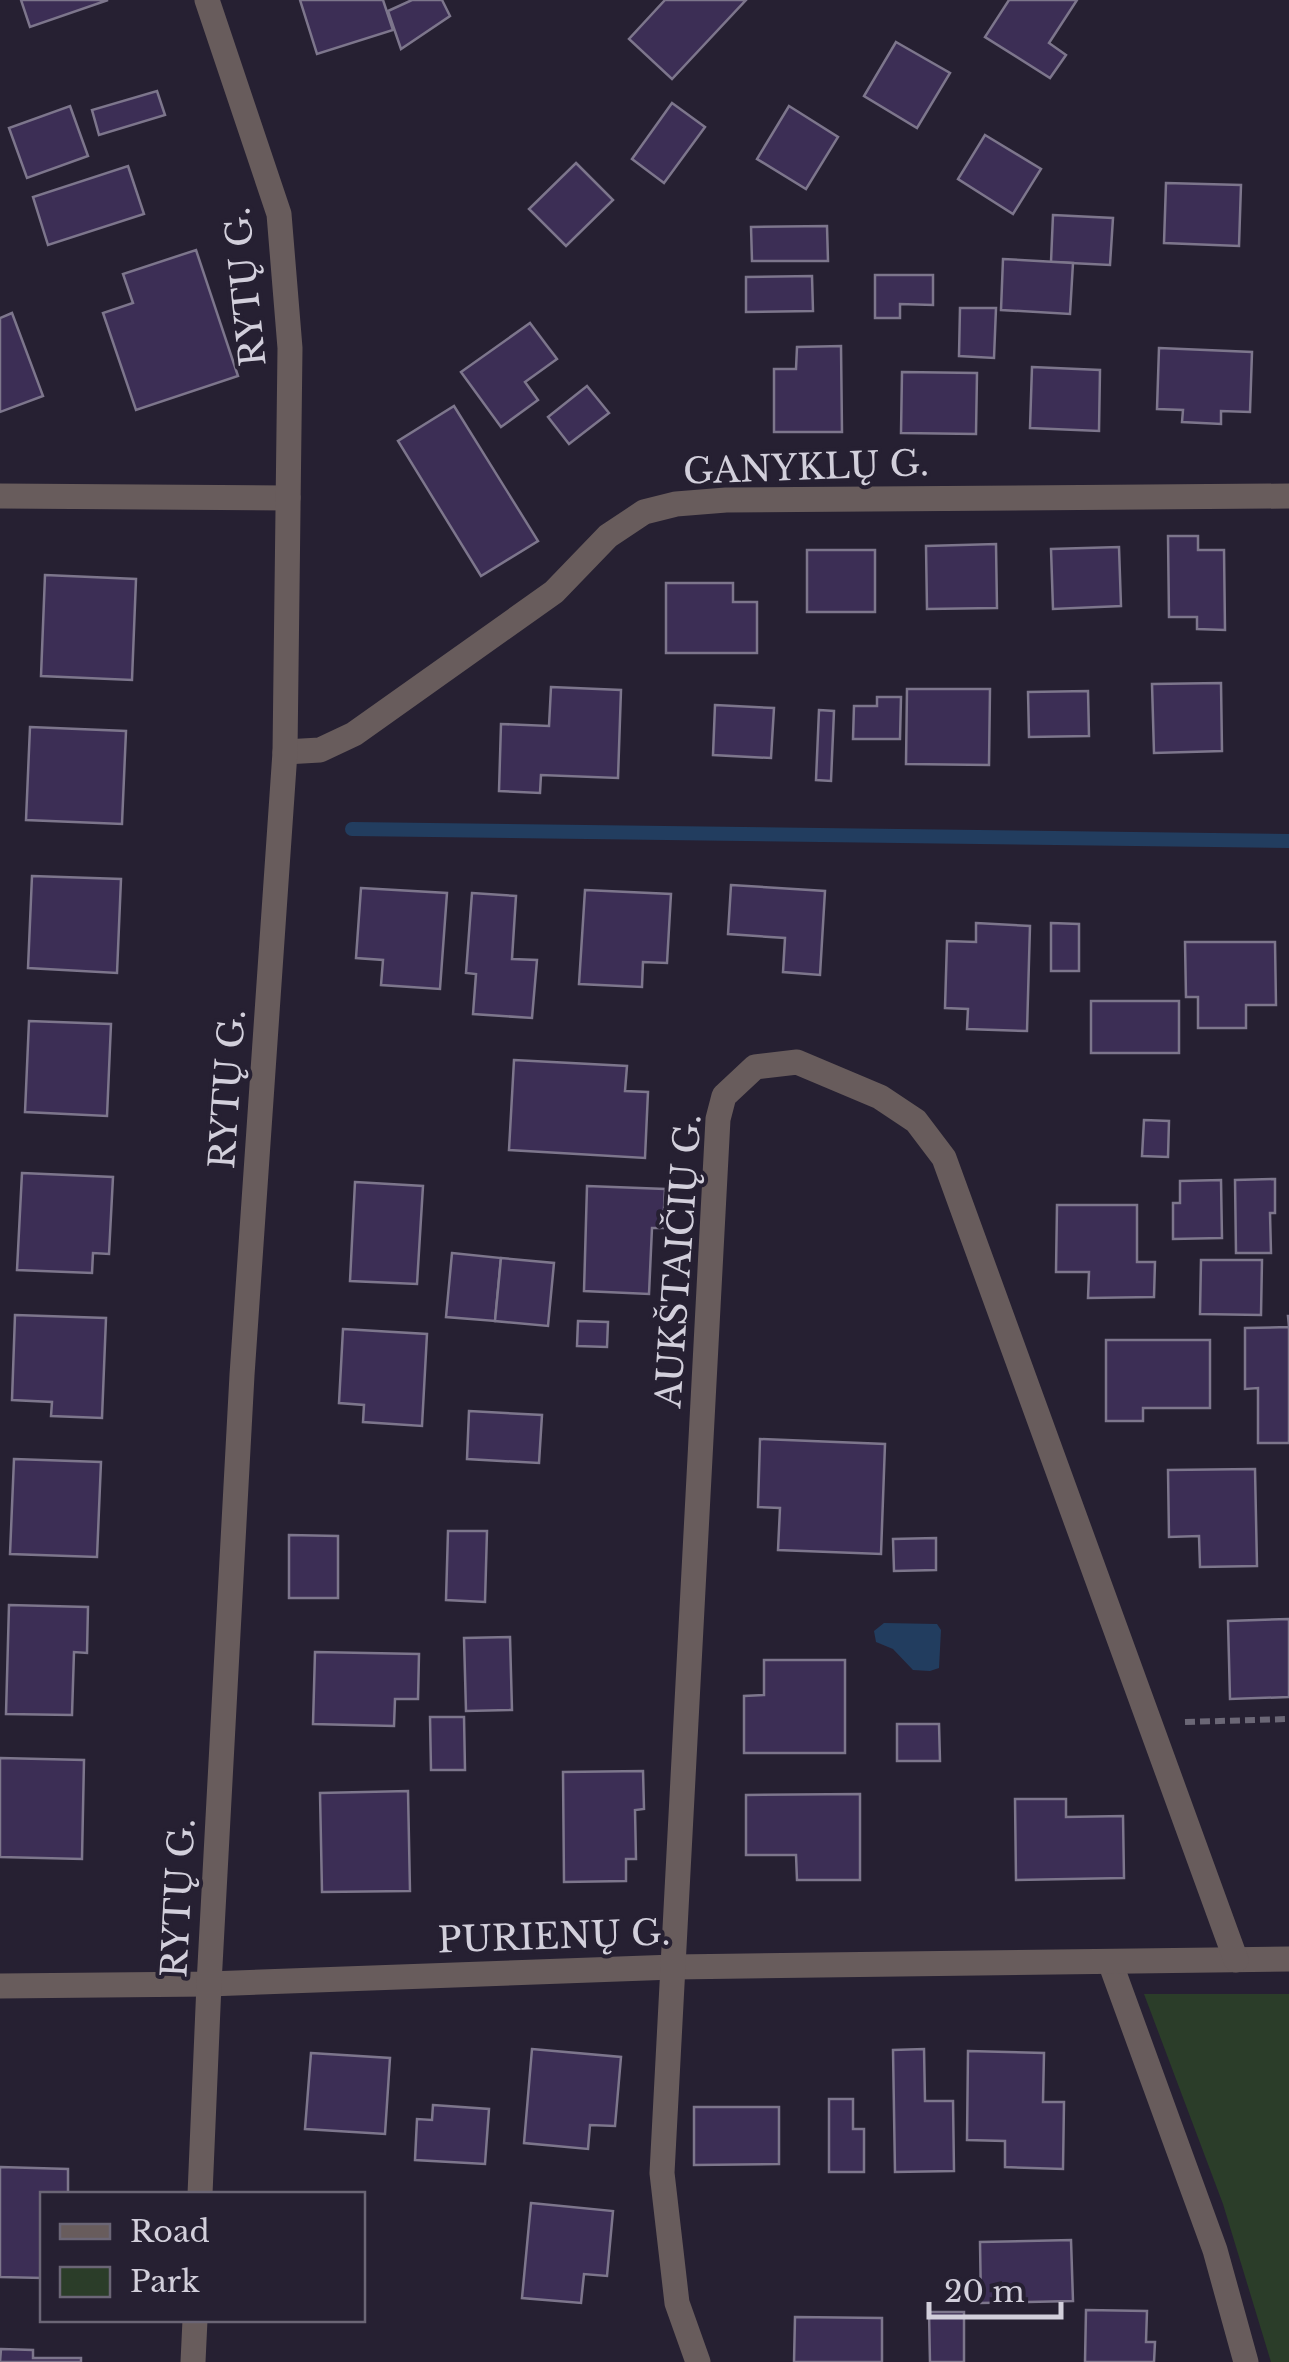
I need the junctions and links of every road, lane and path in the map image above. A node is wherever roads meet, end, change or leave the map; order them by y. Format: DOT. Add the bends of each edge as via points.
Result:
graph roads {
  1 [pos="207,0"];
  2 [pos="0,496"];
  3 [pos="1289,496"];
  4 [pos="288,498"];
  5 [pos="284,752"];
  6 [pos="1289,1719"];
  7 [pos="1152,1731"];
  8 [pos="1289,1959"];
  9 [pos="1236,1960"];
  10 [pos="1110,1962"];
  11 [pos="674,1967"];
  12 [pos="209,1984"];
  13 [pos="0,1986"];
  14 [pos="200,2192"];
  15 [pos="194,2322"];
  16 [pos="193,2362"];
  17 [pos="698,2362"];
  18 [pos="1246,2362"];
  1 -- 4 [label="street, RYTŲ G." via="279,214 290,348"];
  2 -- 4 [label="street"];
  3 -- 5 [label="street, GANYKLŲ G." via="726,500 644,512 608,536 554,592 354,734 320,750"];
  4 -- 5 [label="street, RYTŲ G."];
  5 -- 12 [label="street, RYTŲ G."];
  6 -- 7 [label="path" via="1174,1722"];
  7 -- 9 [label="street, AUKŠTAIČIŲ G."];
  7 -- 11 [label="street, AUKŠTAIČIŲ G." via="944,1158 916,1121 880,1097 797,1062 755,1067 724,1096 718,1119"];
  8 -- 9 [label="street, PURIENŲ G."];
  9 -- 10 [label="street, PURIENŲ G."];
  10 -- 11 [label="street, PURIENŲ G."];
  10 -- 18 [label="street" via="1215,2250"];
  11 -- 12 [label="street, PURIENŲ G."];
  11 -- 17 [label="street, AUKŠTAIČIŲ G." via="662,2173 677,2303"];
  12 -- 13 [label="street, PURIENŲ G."];
  12 -- 14 [label="street, RYTŲ G."];
  15 -- 16 [label="street"];
}
